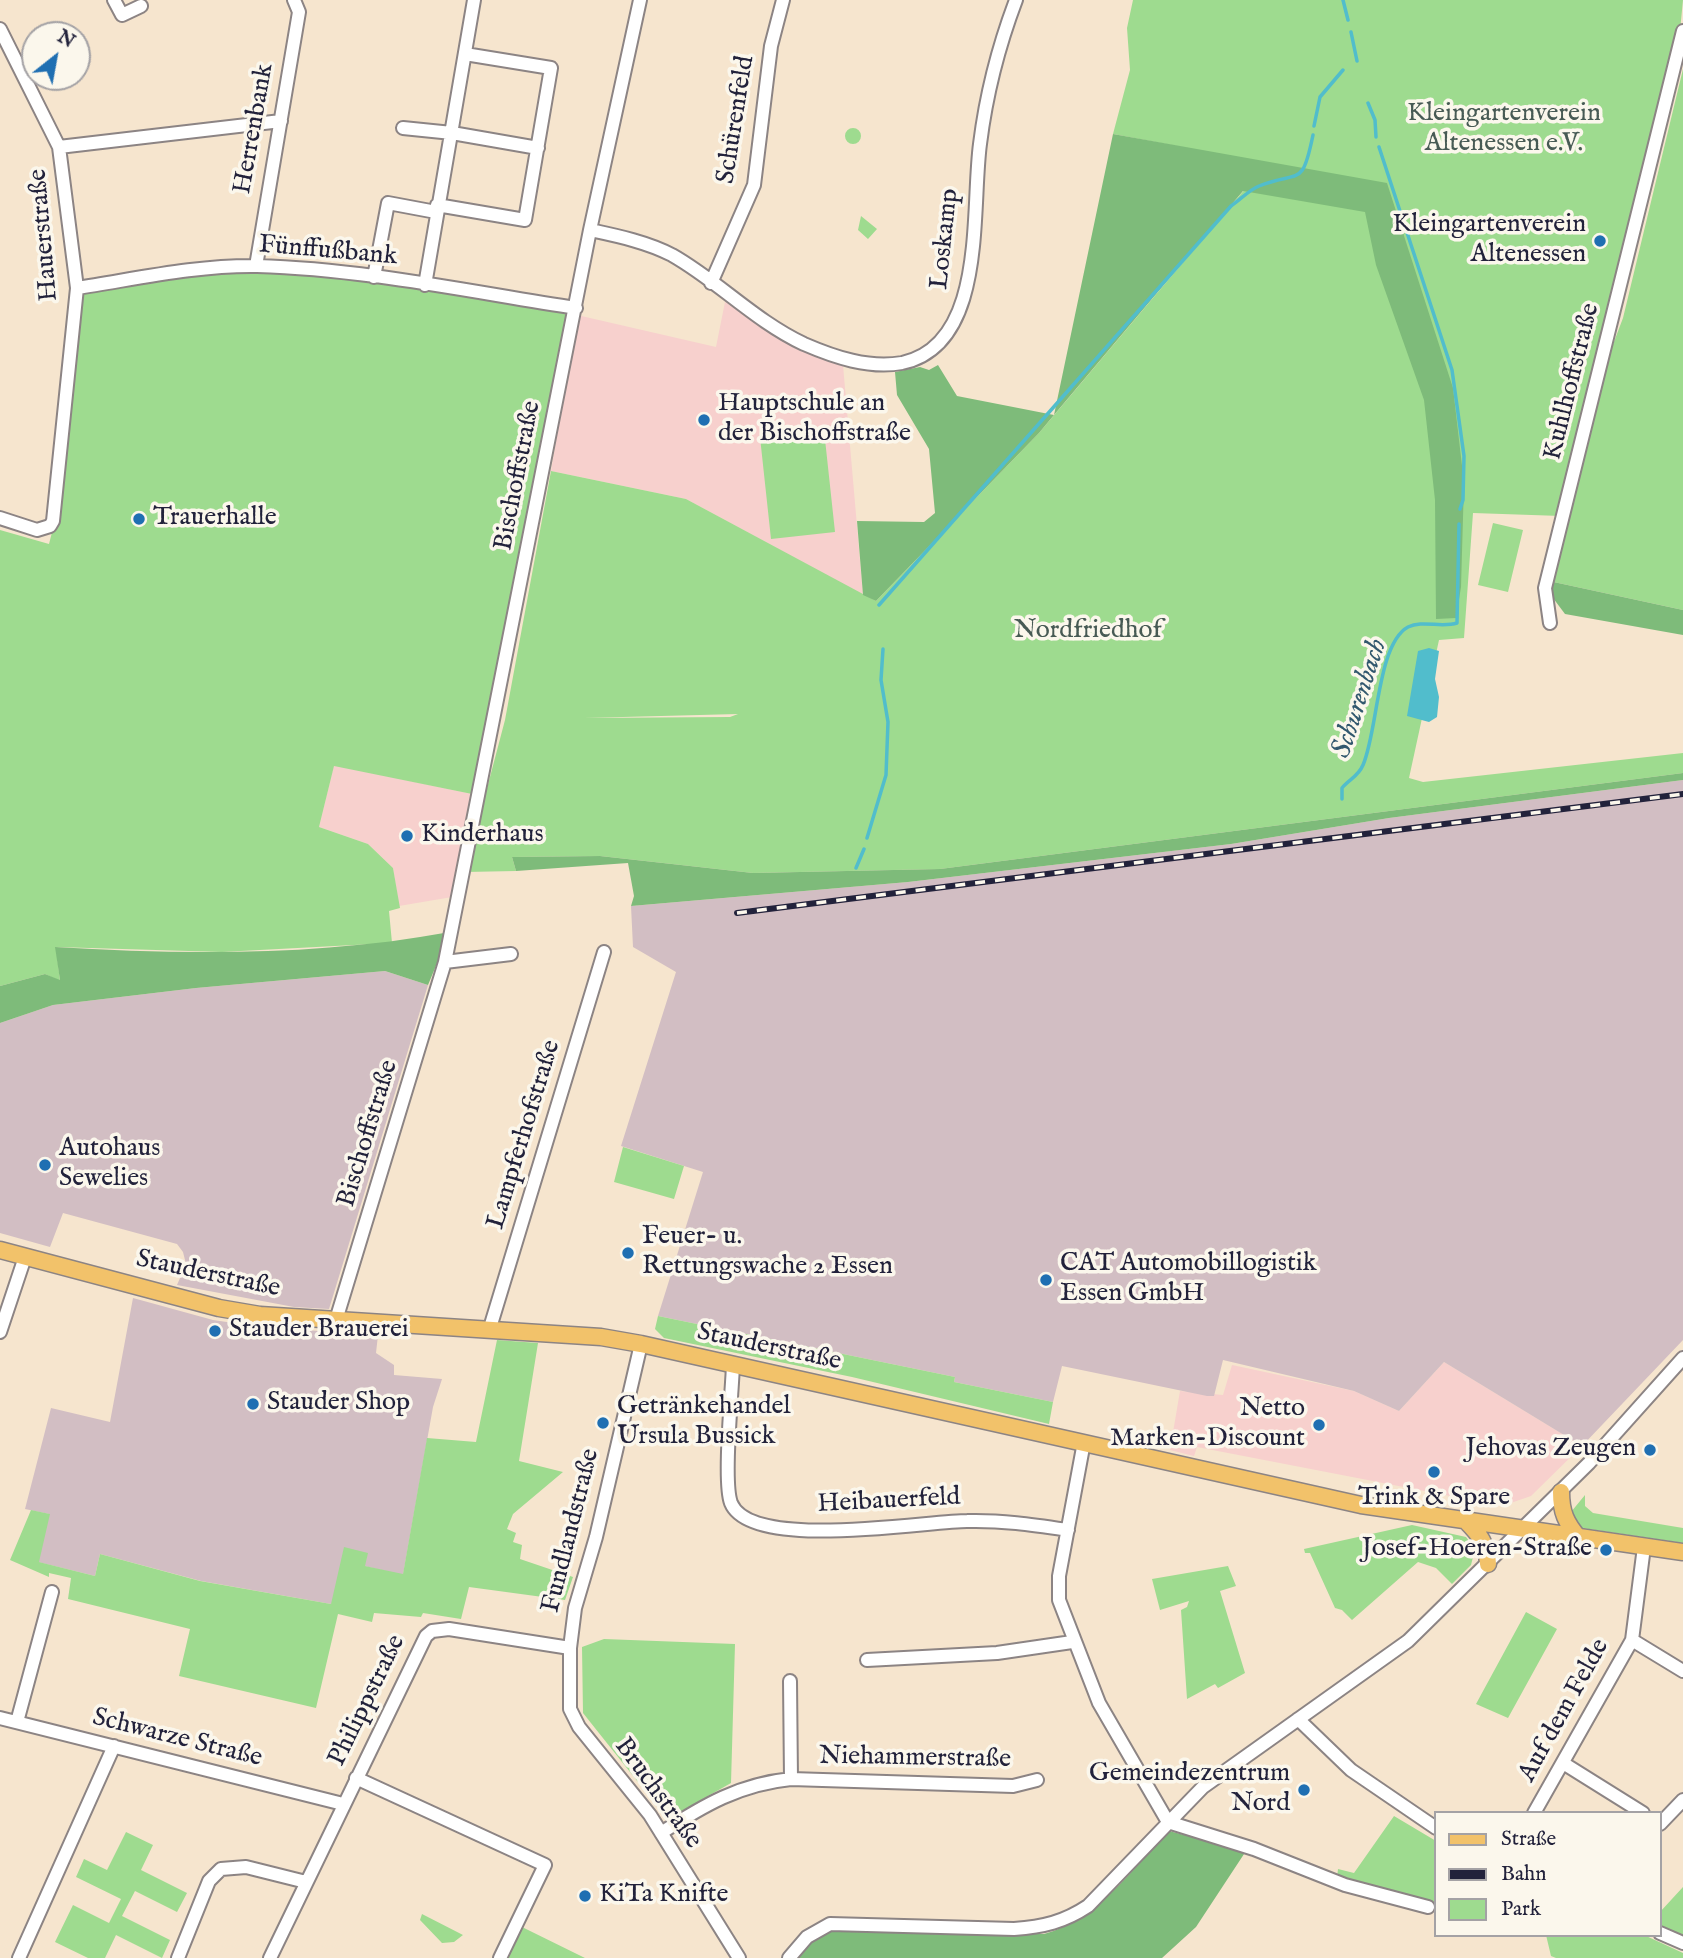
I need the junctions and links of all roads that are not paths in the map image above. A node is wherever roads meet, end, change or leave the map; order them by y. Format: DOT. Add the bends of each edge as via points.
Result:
graph roads {
  1 [pos="114,0"];
  2 [pos="294,0"];
  3 [pos="474,0"];
  4 [pos="640,0"];
  5 [pos="783,0"];
  6 [pos="1016,0"];
  7 [pos="141,6"];
  8 [pos="0,29"];
  9 [pos="1683,31"];
  10 [pos="465,54"];
  11 [pos="281,121"];
  12 [pos="403,128"];
  13 [pos="452,133"];
  14 [pos="59,146"];
  15 [pos="538,148"];
  16 [pos="437,208"];
  17 [pos="590,230"];
  18 [pos="256,266"];
  19 [pos="374,277"];
  20 [pos="711,283"];
  21 [pos="425,285"];
  22 [pos="76,288"];
  23 [pos="576,308"];
  24 [pos="0,518"];
  25 [pos="1550,623"];
  26 [pos="604,952"];
  27 [pos="511,954"];
  28 [pos="444,962"];
  29 [pos="0,1250"];
  30 [pos="25,1257"];
  31 [pos="336,1320"];
  32 [pos="489,1331"];
  33 [pos="0,1332"];
  34 [pos="640,1344"];
  35 [pos="1683,1358"];
  36 [pos="733,1365"];
  37 [pos="1084,1442"];
  38 [pos="1560,1492"];
  39 [pos="1466,1521"];
  40 [pos="1068,1530"];
  41 [pos="1522,1530"];
  42 [pos="1579,1538"];
  43 [pos="1644,1547"];
  44 [pos="1683,1552"];
  45 [pos="1488,1564"];
  46 [pos="52,1592"];
  47 [pos="1632,1640"];
  48 [pos="1073,1642"];
  49 [pos="570,1648"];
  50 [pos="867,1660"];
  51 [pos="1683,1671"];
  52 [pos="790,1681"];
  53 [pos="0,1718"];
  54 [pos="1298,1719"];
  55 [pos="17,1722"];
  56 [pos="114,1746"];
  57 [pos="1563,1763"];
  58 [pos="356,1777"];
  59 [pos="791,1779"];
  60 [pos="1037,1780"];
  61 [pos="1683,1800"];
  62 [pos="343,1804"];
  63 [pos="1535,1811"];
  64 [pos="1640,1811"];
  65 [pos="1662,1821"];
  66 [pos="1168,1822"];
  67 [pos="1434,1827"];
  68 [pos="661,1833"];
  69 [pos="306,1882"];
  70 [pos="1428,1907"];
  71 [pos="1662,1934"];
  72 [pos="1683,1943"];
  73 [pos="19,1958"];
  74 [pos="178,1958"];
  75 [pos="270,1958"];
  76 [pos="500,1958"];
  77 [pos="738,1958"];
  78 [pos="789,1958"];
  1 -- 7 [label="street" via="122,15"];
  2 -- 11 [label="street, Herrenbank" via="299,12"];
  3 -- 10 [label="street"];
  4 -- 17 [label="street, Bischoffstraße"];
  5 -- 20 [label="street, Schürenfeld" via="771,46 754,185"];
  6 -- 20 [label="street, Loskamp" via="982,131 965,296 950,332 939,345 926,355 889,365 850,360 784,332"];
  8 -- 14 [label="street, Hauerstraße"];
  9 -- 25 [label="street, Kuhlhoffstraße" via="1545,588"];
  10 -- 13 [label="street"];
  10 -- 15 [label="street" via="551,68"];
  11 -- 14 [label="street"];
  11 -- 18 [label="street, Herrenbank"];
  12 -- 13 [label="street"];
  13 -- 15 [label="street"];
  13 -- 16 [label="street"];
  14 -- 22 [label="street, Hauerstraße"];
  15 -- 16 [label="street" via="525,220"];
  16 -- 19 [label="street" via="388,203"];
  16 -- 21 [label="street"];
  17 -- 20 [label="street, Loskamp" via="659,250"];
  17 -- 23 [label="street, Bischoffstraße"];
  18 -- 19 [label="street, Fünffußbank"];
  18 -- 22 [label="street, Fünffußbank"];
  19 -- 21 [label="street, Fünffußbank"];
  21 -- 23 [label="street, Fünffußbank"];
  22 -- 24 [label="street, Hauerstraße" via="50,526 28,528"];
  23 -- 28 [label="street, Bischoffstraße"];
  26 -- 32 [label="street, Lampferhofstraße"];
  27 -- 28 [label="street"];
  28 -- 31 [label="street, Bischoffstraße"];
  29 -- 30 [label="main road, Stauderstraße"];
  30 -- 31 [label="main road, Stauderstraße" via="219,1308"];
  30 -- 33 [label="street"];
  31 -- 32 [label="main road, Stauderstraße"];
  32 -- 34 [label="main road, Stauderstraße" via="601,1337"];
  34 -- 36 [label="main road, Stauderstraße"];
  34 -- 49 [label="street, Fundlandstraße" via="575,1608"];
  35 -- 38 [label="street"];
  36 -- 37 [label="main road, Stauderstraße"];
  36 -- 40 [label="street, Heibauerfeld" via="729,1489 735,1510 750,1520 823,1531 875,1531 965,1521"];
  37 -- 39 [label="main road, Stauderstraße" via="1361,1505"];
  37 -- 40 [label="street"];
  38 -- 41 [label="street"];
  38 -- 42 [label="main road" via="1567,1524"];
  39 -- 41 [label="main road, Stauderstraße"];
  39 -- 45 [label="main road" via="1482,1537"];
  40 -- 48 [label="street" via="1058,1589"];
  41 -- 42 [label="main road, Stauderstraße"];
  41 -- 45 [label="street"];
  42 -- 43 [label="main road, Stauderstraße"];
  43 -- 44 [label="main road, Stauderstraße"];
  43 -- 47 [label="street, Auf dem Felde"];
  45 -- 54 [label="street" via="1408,1641"];
  46 -- 55 [label="street"];
  47 -- 51 [label="street"];
  47 -- 57 [label="street, Auf dem Felde"];
  48 -- 50 [label="street" via="997,1653"];
  48 -- 66 [label="street" via="1098,1703"];
  49 -- 58 [label="street, Philippstraße" via="449,1629 432,1631 421,1643"];
  49 -- 68 [label="street, Bruchstraße" via="571,1716"];
  52 -- 59 [label="street, Niehammerstraße"];
  53 -- 55 [label="street, Schwarze Straße"];
  54 -- 66 [label="street" via="1203,1787"];
  54 -- 67 [label="street" via="1351,1770"];
  55 -- 56 [label="street, Schwarze Straße"];
  56 -- 62 [label="street, Schwarze Straße"];
  56 -- 73 [label="street"];
  57 -- 63 [label="street, Auf dem Felde"];
  57 -- 64 [label="street"];
  58 -- 62 [label="street, Philippstraße"];
  58 -- 76 [label="street" via="545,1865"];
  59 -- 60 [label="street, Niehammerstraße" via="1013,1786"];
  59 -- 68 [label="street, Niehammerstraße" via="732,1791"];
  61 -- 65 [label="street"];
  62 -- 69 [label="street, Philippstraße"];
  66 -- 70 [label="street" via="1345,1885"];
  66 -- 78 [label="street" via="1088,1906 1069,1919 1014,1929 830,1924 807,1937"];
  68 -- 77 [label="street, Bruchstraße"];
  69 -- 74 [label="street" via="246,1867 221,1869 209,1881"];
  69 -- 75 [label="street, Philippstraße"];
  71 -- 72 [label="street"];
}
